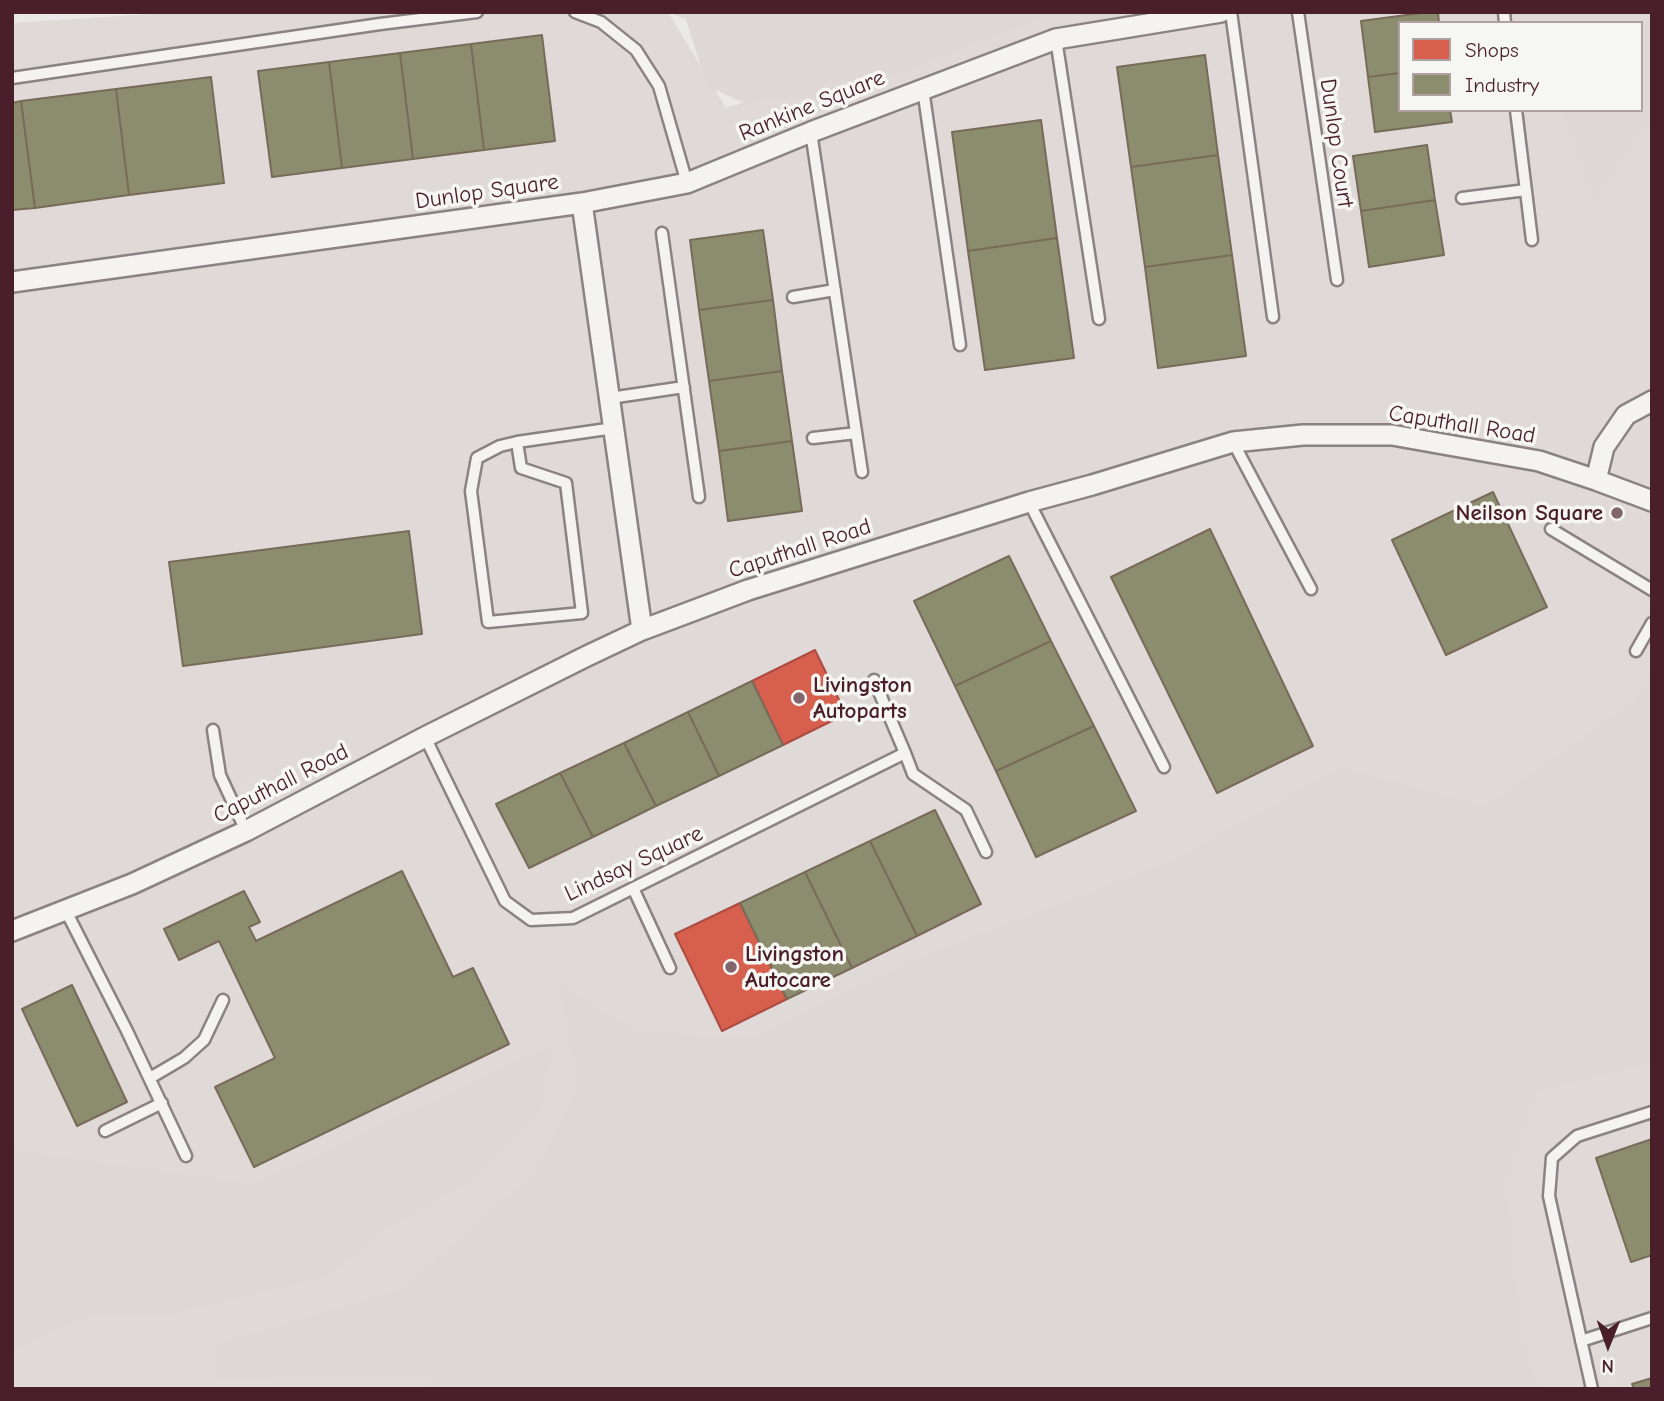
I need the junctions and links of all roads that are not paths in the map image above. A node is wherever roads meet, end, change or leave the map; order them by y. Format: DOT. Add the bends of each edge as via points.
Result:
graph roads {
  1 [pos="477,12"];
  2 [pos="575,12"];
  3 [pos="1220,12"];
  4 [pos="1231,12"];
  5 [pos="1298,12"];
  6 [pos="1056,39"];
  7 [pos="12,78"];
  8 [pos="923,89"];
  9 [pos="1516,112"];
  10 [pos="811,132"];
  11 [pos="687,183"];
  12 [pos="1526,190"];
  13 [pos="1462,198"];
  14 [pos="582,203"];
  15 [pos="662,233"];
  16 [pos="1532,240"];
  17 [pos="1337,280"];
  18 [pos="12,282"];
  19 [pos="835,290"];
  20 [pos="793,297"];
  21 [pos="1273,317"];
  22 [pos="1099,319"];
  23 [pos="960,345"];
  24 [pos="684,387"];
  25 [pos="610,398"];
  26 [pos="1652,401"];
  27 [pos="614,428"];
  28 [pos="856,433"];
  29 [pos="813,438"];
  30 [pos="517,442"];
  31 [pos="1233,442"];
  32 [pos="862,472"];
  33 [pos="1596,480"];
  34 [pos="699,497"];
  35 [pos="1652,501"];
  36 [pos="1029,502"];
  37 [pos="1551,529"];
  38 [pos="1311,589"];
  39 [pos="1652,590"];
  40 [pos="1652,623"];
  41 [pos="642,630"];
  42 [pos="1636,651"];
  43 [pos="874,680"];
  44 [pos="213,730"];
  45 [pos="425,737"];
  46 [pos="905,754"];
  47 [pos="1164,767"];
  48 [pos="246,831"];
  49 [pos="986,852"];
  50 [pos="633,888"];
  51 [pos="66,911"];
  52 [pos="12,931"];
  53 [pos="670,968"];
  54 [pos="223,1000"];
  55 [pos="150,1078"];
  56 [pos="162,1103"];
  57 [pos="1652,1112"];
  58 [pos="105,1131"];
  59 [pos="187,1156"];
  60 [pos="1652,1318"];
  61 [pos="1581,1341"];
  62 [pos="1592,1389"];
  1 -- 7 [label="lane"];
  2 -- 11 [label="lane" via="601,22 636,50 659,86"];
  3 -- 6 [label="street, Rankine Square"];
  4 -- 21 [label="lane"];
  5 -- 17 [label="lane, Dunlop Court"];
  6 -- 8 [label="street, Rankine Square"];
  6 -- 22 [label="lane"];
  8 -- 10 [label="street, Rankine Square"];
  8 -- 23 [label="lane"];
  9 -- 12 [label="lane"];
  10 -- 11 [label="street, Rankine Square"];
  10 -- 19 [label="lane"];
  11 -- 14 [label="street, Rankine Square"];
  12 -- 13 [label="lane"];
  12 -- 16 [label="lane"];
  14 -- 18 [label="street, Dunlop Square"];
  14 -- 25 [label="street, Dunlop Square"];
  15 -- 24 [label="lane"];
  19 -- 20 [label="lane"];
  19 -- 28 [label="lane"];
  24 -- 25 [label="lane"];
  24 -- 34 [label="lane"];
  25 -- 27 [label="street, Dunlop Square"];
  26 -- 33 [label="street" via="1626,415 1604,447"];
  27 -- 30 [label="lane"];
  27 -- 41 [label="street, Dunlop Square"];
  28 -- 29 [label="lane"];
  28 -- 32 [label="lane"];
  30 -- 30 [label="lane" via="477,458 471,491 488,622 582,612 566,483 521,468"];
  31 -- 33 [label="street, Caputhall Road" via="1303,435 1392,435 1539,461"];
  31 -- 36 [label="street, Caputhall Road"];
  31 -- 38 [label="lane"];
  33 -- 35 [label="street, Caputhall Road"];
  36 -- 41 [label="street, Caputhall Road" via="748,590"];
  36 -- 47 [label="lane"];
  37 -- 39 [label="lane"];
  40 -- 42 [label="lane"];
  41 -- 45 [label="street, Caputhall Road"];
  43 -- 46 [label="lane"];
  44 -- 48 [label="lane" via="220,775"];
  45 -- 48 [label="street, Caputhall Road"];
  45 -- 50 [label="lane, Lindsay Square" via="505,901 522,914 531,920 573,918"];
  46 -- 49 [label="lane" via="913,774 966,810"];
  46 -- 50 [label="lane, Lindsay Square"];
  48 -- 51 [label="street, Caputhall Road"];
  50 -- 53 [label="lane"];
  51 -- 52 [label="street, Caputhall Road"];
  51 -- 55 [label="lane"];
  54 -- 55 [label="lane" via="204,1040"];
  55 -- 56 [label="lane"];
  56 -- 58 [label="lane"];
  56 -- 59 [label="lane"];
  57 -- 61 [label="lane" via="1577,1136 1552,1158 1549,1196"];
  60 -- 61 [label="lane"];
  61 -- 62 [label="lane"];
}
